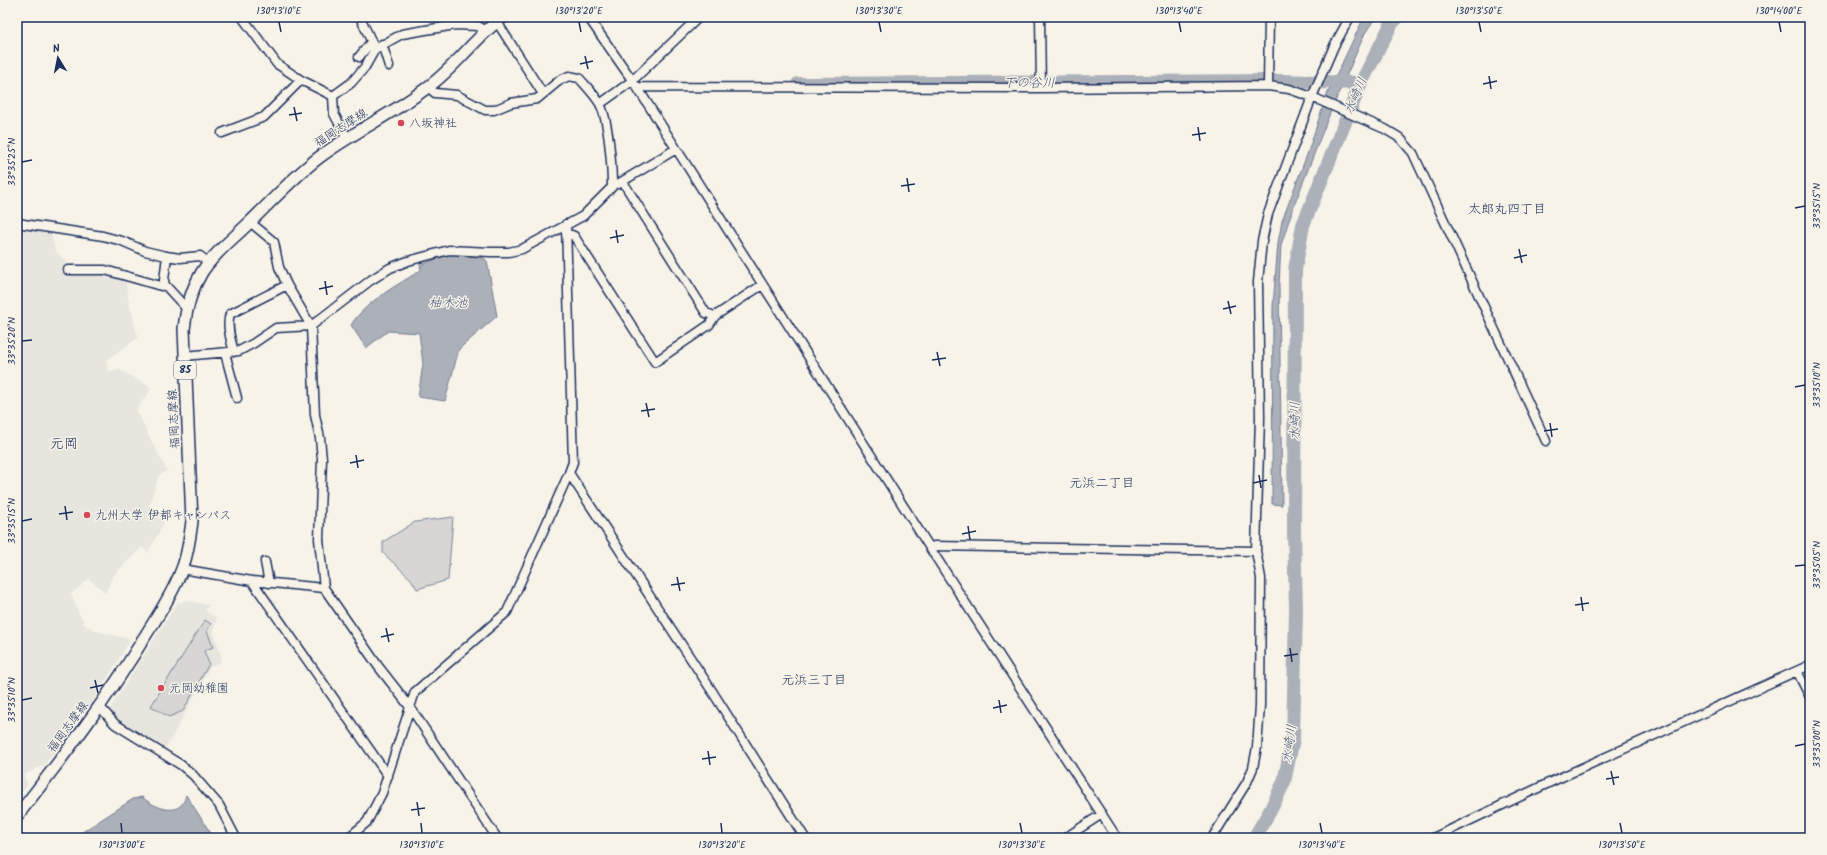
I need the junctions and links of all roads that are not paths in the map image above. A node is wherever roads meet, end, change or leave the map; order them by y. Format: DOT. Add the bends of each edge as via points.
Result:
graph roads {
  1 [pos="242,17"];
  2 [pos="360,17"];
  3 [pos="588,17"];
  4 [pos="699,17"];
  5 [pos="1040,17"];
  6 [pos="1269,17"];
  7 [pos="1350,17"];
  8 [pos="500,19"];
  9 [pos="486,31"];
  10 [pos="382,44"];
  11 [pos="373,46"];
  12 [pos="359,57"];
  13 [pos="389,66"];
  14 [pos="302,80"];
  15 [pos="1268,82"];
  16 [pos="634,84"];
  17 [pos="428,87"];
  18 [pos="1041,88"];
  19 [pos="543,94"];
  20 [pos="333,96"];
  21 [pos="1314,97"];
  22 [pos="600,104"];
  23 [pos="222,134"];
  24 [pos="347,138"];
  25 [pos="676,149"];
  26 [pos="623,182"];
  27 [pos="612,187"];
  28 [pos="250,222"];
  29 [pos="17,224"];
  30 [pos="566,224"];
  31 [pos="566,233"];
  32 [pos="167,256"];
  33 [pos="209,263"];
  34 [pos="68,270"];
  35 [pos="165,285"];
  36 [pos="287,285"];
  37 [pos="762,285"];
  38 [pos="187,309"];
  39 [pos="715,316"];
  40 [pos="311,326"];
  41 [pos="234,352"];
  42 [pos="225,353"];
  43 [pos="184,356"];
  44 [pos="237,398"];
  45 [pos="1546,442"];
  46 [pos="570,473"];
  47 [pos="930,548"];
  48 [pos="1256,551"];
  49 [pos="265,562"];
  50 [pos="182,569"];
  51 [pos="252,581"];
  52 [pos="270,583"];
  53 [pos="324,588"];
  54 [pos="1810,665"];
  55 [pos="1797,671"];
  56 [pos="1810,697"];
  57 [pos="99,706"];
  58 [pos="410,707"];
  59 [pos="388,776"];
  60 [pos="1102,814"];
  61 [pos="17,816"];
  62 [pos="236,838"];
  63 [pos="348,838"];
  64 [pos="497,838"];
  65 [pos="805,838"];
  66 [pos="1065,838"];
  67 [pos="1117,838"];
  68 [pos="1212,838"];
  69 [pos="1433,838"];
  1 -- 14 [label="street" via="277,64"];
  2 -- 11 [label="street"];
  3 -- 16 [label="street"];
  4 -- 16 [label="street"];
  5 -- 18 [label="street"];
  6 -- 15 [label="street"];
  7 -- 21 [label="street" via="1320,76"];
  8 -- 9 [label="main road, 福岡志摩線 / 85"];
  8 -- 19 [label="street"];
  9 -- 10 [label="street" via="478,26 436,28 402,34"];
  9 -- 17 [label="main road, 福岡志摩線 / 85"];
  10 -- 11 [label="street"];
  10 -- 13 [label="street"];
  11 -- 12 [label="street"];
  11 -- 20 [label="street" via="365,67 351,83"];
  14 -- 20 [label="street"];
  14 -- 23 [label="street" via="264,117"];
  15 -- 18 [label="street"];
  15 -- 21 [label="street"];
  16 -- 18 [label="street"];
  16 -- 22 [label="street"];
  16 -- 25 [label="street"];
  17 -- 19 [label="street" via="435,93 458,95 485,110 537,99"];
  17 -- 24 [label="main road, 福岡志摩線 / 85"];
  19 -- 22 [label="street" via="569,76 579,78"];
  20 -- 24 [label="street" via="334,114"];
  21 -- 45 [label="street" via="1385,129 1400,138 1413,153"];
  21 -- 48 [label="street" via="1268,214 1260,260 1260,418"];
  22 -- 27 [label="street" via="612,169"];
  24 -- 28 [label="main road, 福岡志摩線 / 85" via="320,156"];
  25 -- 26 [label="street"];
  25 -- 37 [label="street"];
  26 -- 27 [label="street"];
  26 -- 39 [label="street" via="706,313"];
  27 -- 30 [label="street" via="583,216"];
  28 -- 33 [label="main road, 福岡志摩線 / 85"];
  28 -- 36 [label="street" via="274,242 279,267"];
  29 -- 32 [label="street" via="103,236"];
  30 -- 31 [label="street"];
  30 -- 40 [label="street" via="522,249 509,252 449,250 390,268"];
  31 -- 39 [label="street" via="574,236 655,362 709,325"];
  31 -- 46 [label="street" via="573,462"];
  32 -- 33 [label="street" via="200,256"];
  32 -- 35 [label="street"];
  33 -- 38 [label="main road, 福岡志摩線 / 85" via="196,283"];
  34 -- 35 [label="street" via="105,270"];
  35 -- 38 [label="street"];
  36 -- 40 [label="street"];
  36 -- 41 [label="street" via="230,314 230,334"];
  37 -- 39 [label="street"];
  37 -- 47 [label="street"];
  38 -- 43 [label="main road, 福岡志摩線 / 85"];
  40 -- 41 [label="street" via="276,328 254,344"];
  40 -- 53 [label="street" via="315,415 322,459 319,539"];
  41 -- 42 [label="street"];
  42 -- 43 [label="street"];
  42 -- 44 [label="street"];
  43 -- 50 [label="main road, 福岡志摩線 / 85" via="192,521"];
  46 -- 58 [label="street" via="506,612 415,692"];
  46 -- 65 [label="street"];
  47 -- 48 [label="street" via="934,546"];
  47 -- 60 [label="street"];
  48 -- 68 [label="street" via="1261,578 1260,706 1257,747 1247,782"];
  49 -- 52 [label="street"];
  50 -- 51 [label="street"];
  50 -- 57 [label="main road, 福岡志摩線 / 85" via="134,655"];
  51 -- 52 [label="street"];
  51 -- 59 [label="street"];
  52 -- 53 [label="street"];
  53 -- 58 [label="street"];
  54 -- 55 [label="street"];
  55 -- 56 [label="street"];
  55 -- 69 [label="street"];
  57 -- 61 [label="main road, 福岡志摩線 / 85" via="80,735"];
  57 -- 62 [label="street" via="115,724 193,775 219,805"];
  58 -- 59 [label="street"];
  58 -- 64 [label="street"];
  59 -- 63 [label="street" via="367,822"];
  60 -- 66 [label="street"];
  60 -- 67 [label="street"];
}
